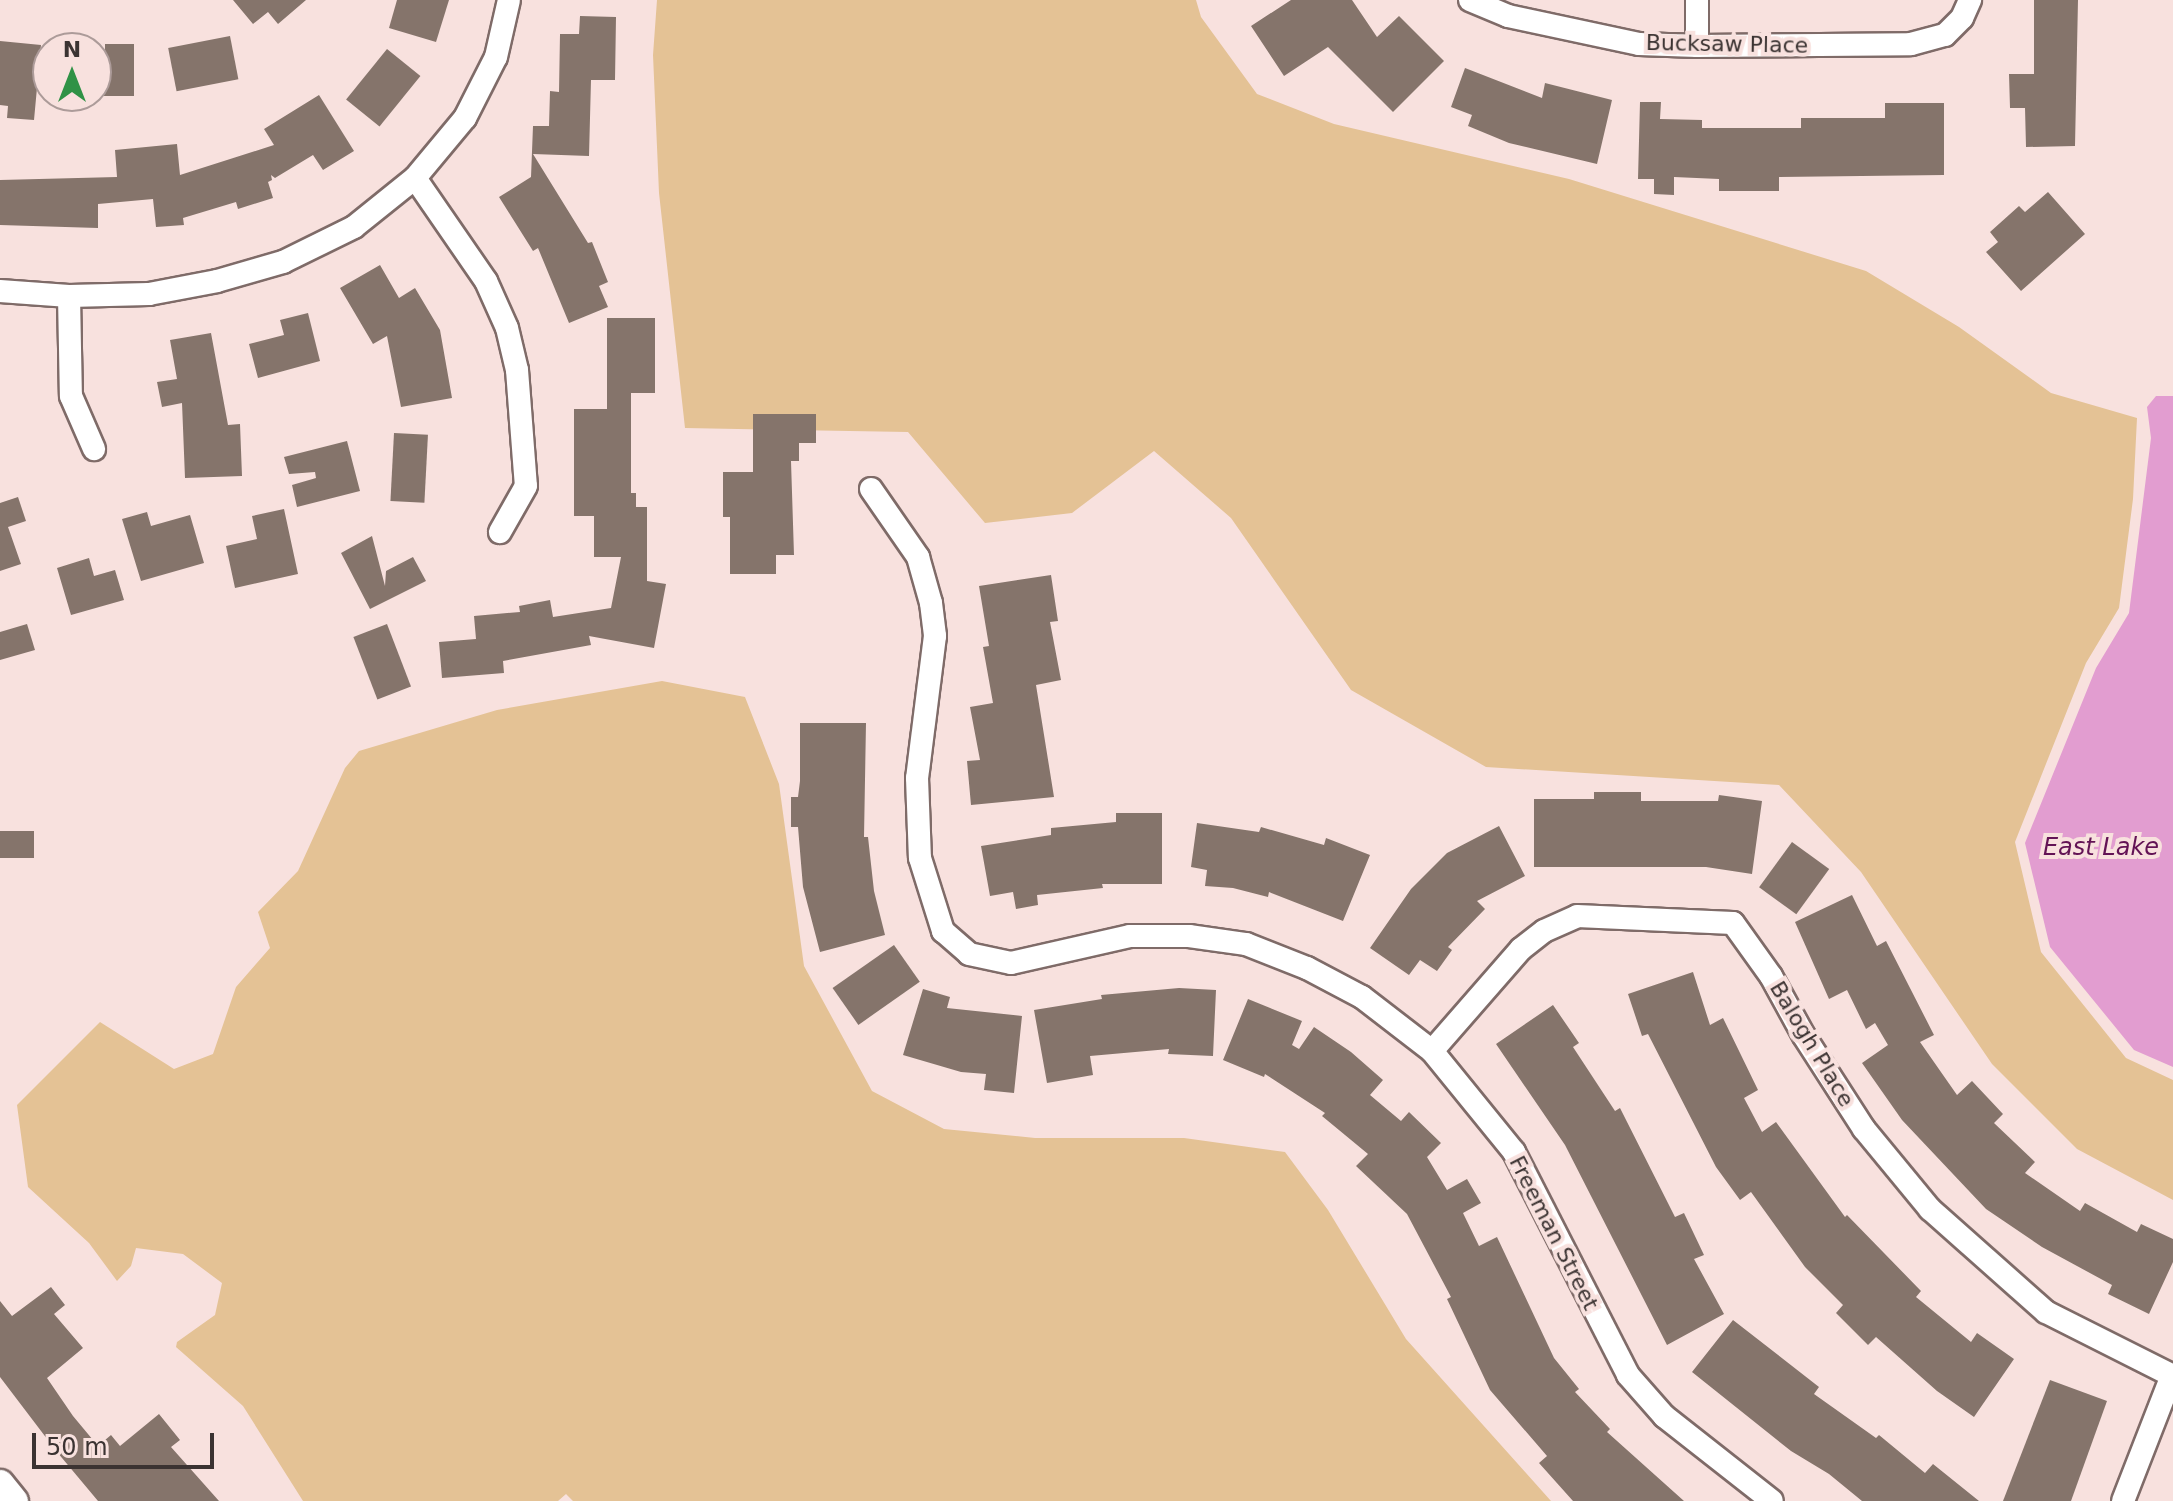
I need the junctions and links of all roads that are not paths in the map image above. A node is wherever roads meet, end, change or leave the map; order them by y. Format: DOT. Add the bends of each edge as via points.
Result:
graph roads {
  1 [pos="509,0"];
  2 [pos="1470,0"];
  3 [pos="1697,0"];
  4 [pos="1970,0"];
  5 [pos="1697,46"];
  6 [pos="415,178"];
  7 [pos="0,291"];
  8 [pos="69,296"];
  9 [pos="94,449"];
  10 [pos="871,489"];
  11 [pos="500,532"];
  12 [pos="1432,1051"];
  13 [pos="2173,1376"];
  14 [pos="0,1484"];
  15 [pos="14,1501"];
  16 [pos="1772,1501"];
  17 [pos="2123,1501"];
  1 -- 6 [label="street" via="496,57 465,118"];
  2 -- 5 [label="street, Bucksaw Place" via="1508,16 1639,44"];
  3 -- 5 [label="street"];
  4 -- 5 [label="street, Bucksaw Place" via="1945,35 1911,44"];
  6 -- 8 [label="street" via="354,227 283,262 149,294"];
  6 -- 11 [label="street" via="486,281 507,328 517,370 526,486"];
  7 -- 8 [label="street"];
  8 -- 9 [label="street" via="71,396"];
  10 -- 12 [label="street, Freeman Street" via="918,557 931,603 935,636 917,778 920,858 943,931 969,954 1011,963 1130,936 1189,936 1246,944 1362,997"];
  12 -- 13 [label="street, Balogh Place" via="1521,949 1577,916 1733,923 1864,1129 1930,1209 2046,1312"];
  12 -- 16 [label="street, Freeman Street" via="1514,1152 1628,1375 1664,1416"];
  13 -- 17 [label="street"];
  14 -- 15 [label="street"];
}
